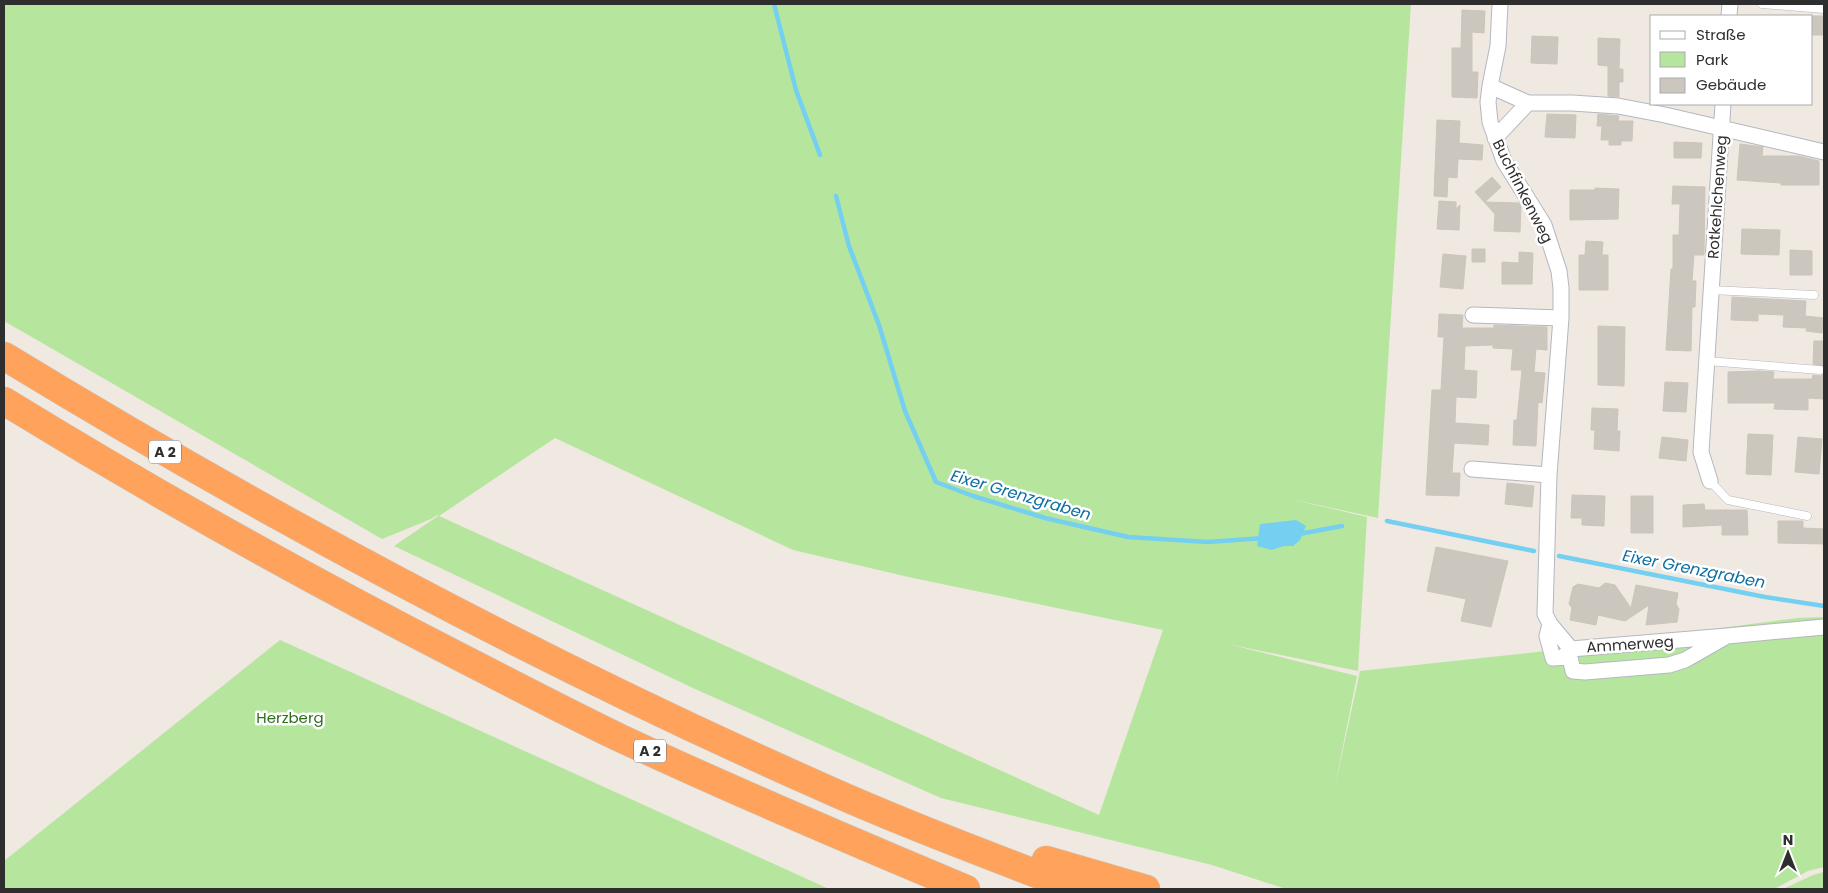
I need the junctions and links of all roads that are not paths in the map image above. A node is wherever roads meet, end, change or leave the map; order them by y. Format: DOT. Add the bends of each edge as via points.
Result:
graph roads {
  1 [pos="1500,4"];
  2 [pos="1762,4"];
  3 [pos="1824,9"];
  4 [pos="1490,86"];
  5 [pos="1528,103"];
  6 [pos="1723,105"];
  7 [pos="1721,129"];
  8 [pos="1495,138"];
  9 [pos="1824,152"];
  10 [pos="1711,290"];
  11 [pos="1814,295"];
  12 [pos="1473,315"];
  13 [pos="1561,318"];
  14 [pos="4,356"];
  15 [pos="1707,361"];
  16 [pos="1820,370"];
  17 [pos="4,401"];
  18 [pos="1472,469"];
  19 [pos="1550,475"];
  20 [pos="1710,481"];
  21 [pos="1807,516"];
  22 [pos="1824,627"];
  23 [pos="1727,636"];
  24 [pos="1570,652"];
  25 [pos="923,830"];
  26 [pos="966,889"];
  27 [pos="1076,889"];
  28 [pos="1146,889"];
  1 -- 4 [label="street, Buchfinkenweg" via="1498,46"];
  2 -- 3 [label="lane"];
  4 -- 5 [label="street"];
  4 -- 8 [label="street, Buchfinkenweg" via="1488,102"];
  5 -- 7 [label="street" via="1618,106"];
  5 -- 8 [label="street"];
  6 -- 7 [label="street, Rotkehlchenweg"];
  7 -- 9 [label="street"];
  7 -- 10 [label="street, Rotkehlchenweg"];
  8 -- 13 [label="street, Buchfinkenweg" via="1504,161 1544,225 1553,248 1559,270"];
  10 -- 11 [label="lane"];
  10 -- 15 [label="street, Rotkehlchenweg"];
  12 -- 13 [label="street"];
  13 -- 19 [label="street, Buchfinkenweg"];
  14 -- 25 [label="highway, A 2" via="193,469 533,652 813,783"];
  15 -- 16 [label="lane"];
  15 -- 20 [label="street, Rotkehlchenweg" via="1701,452"];
  17 -- 26 [label="highway, A 2" via="341,596 618,736"];
  18 -- 19 [label="street"];
  19 -- 24 [label="street, Buchfinkenweg" via="1545,605 1550,624 1546,636 1553,658"];
  20 -- 21 [label="lane, Rotkehlchenweg" via="1728,500"];
  22 -- 23 [label="street, Ammerweg"];
  23 -- 24 [label="street, Ammerweg"];
  23 -- 24 [label="street, Ammerweg" via="1685,660 1669,665 1572,671"];
  25 -- 27 [label="highway, A 2"];
  25 -- 28 [label="highway" via="1003,846"];
}
